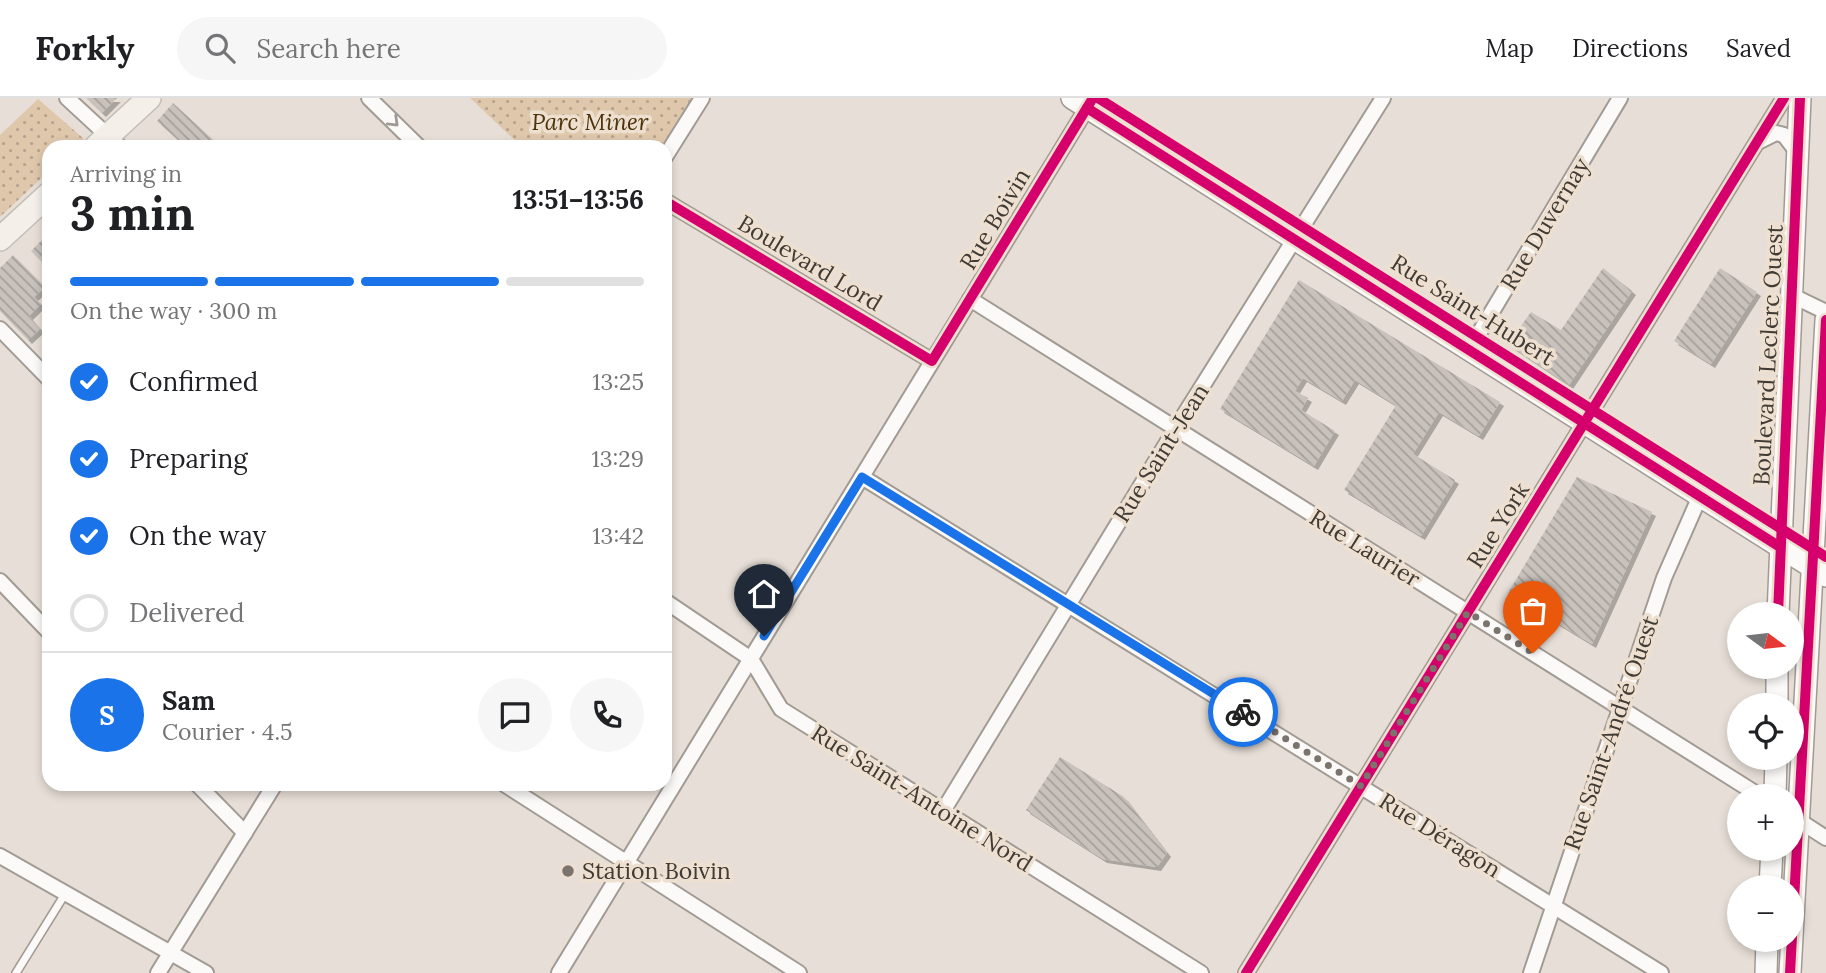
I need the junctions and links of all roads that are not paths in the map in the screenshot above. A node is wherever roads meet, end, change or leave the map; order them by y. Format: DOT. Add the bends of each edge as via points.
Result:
graph roads {
  1 [pos="67,98"];
  2 [pos="149,98"];
  3 [pos="369,98"];
  4 [pos="702,98"];
  5 [pos="1382,98"];
  6 [pos="1620,98"];
  7 [pos="1784,98"];
  8 [pos="1800,98"];
  9 [pos="1084,101"];
  10 [pos="105,140"];
  11 [pos="111,140"];
  12 [pos="412,140"];
  13 [pos="1757,143"];
  14 [pos="672,146"];
  15 [pos="1798,154"];
  16 [pos="42,200"];
  17 [pos="672,205"];
  18 [pos="0,239"];
  19 [pos="1295,240"];
  20 [pos="1793,296"];
  21 [pos="970,299"];
  22 [pos="1826,312"];
  23 [pos="1826,320"];
  24 [pos="0,329"];
  25 [pos="1469,350"];
  26 [pos="932,361"];
  27 [pos="42,372"];
  28 [pos="1585,423"];
  29 [pos="1176,428"];
  30 [pos="862,477"];
  31 [pos="1700,496"];
  32 [pos="1780,547"];
  33 [pos="1820,573"];
  34 [pos="0,582"];
  35 [pos="1778,602"];
  36 [pos="1069,604"];
  37 [pos="672,606"];
  38 [pos="1468,612"];
  39 [pos="42,625"];
  40 [pos="751,659"];
  41 [pos="1620,708"];
  42 [pos="1741,784"];
  43 [pos="1797,784"];
  44 [pos="1361,786"];
  45 [pos="672,788"];
  46 [pos="204,791"];
  47 [pos="271,791"];
  48 [pos="515,791"];
  49 [pos="670,791"];
  50 [pos="943,811"];
  51 [pos="1804,824"];
  52 [pos="245,833"];
  53 [pos="1826,838"];
  54 [pos="0,856"];
  55 [pos="1794,861"];
  56 [pos="625,864"];
  57 [pos="66,893"];
  58 [pos="1553,906"];
  59 [pos="1767,952"];
  60 [pos="170,953"];
  61 [pos="16,973"];
  62 [pos="158,973"];
  63 [pos="206,973"];
  64 [pos="558,973"];
  65 [pos="799,973"];
  66 [pos="1201,973"];
  67 [pos="1246,973"];
  68 [pos="1531,973"];
  69 [pos="1661,973"];
  70 [pos="1766,973"];
  71 [pos="1790,973"];
  1 -- 10 [label="street"];
  2 -- 11 [label="main road"];
  3 -- 12 [label="street, one-way"];
  4 -- 14 [label="street"];
  5 -- 19 [label="street, Rue Saint-Jean"];
  6 -- 25 [label="street, Rue Duvernay"];
  7 -- 13 [label="street, Rue York"];
  8 -- 15 [label="street, Boulevard Leclerc Ouest"];
  9 -- 19 [label="street, Rue Saint-Hubert"];
  9 -- 21 [label="street, Rue Boivin"];
  13 -- 15 [label="street" via="1776,133 1784,135"];
  13 -- 28 [label="street, Rue York"];
  15 -- 20 [label="street, Boulevard Leclerc Ouest"];
  16 -- 18 [label="main road"];
  17 -- 26 [label="street, Boulevard Lord"];
  19 -- 25 [label="street, Rue Saint-Hubert"];
  19 -- 29 [label="street, Rue Saint-Jean"];
  20 -- 22 [label="street"];
  20 -- 32 [label="street, Boulevard Leclerc Ouest"];
  21 -- 26 [label="street, Rue Boivin"];
  21 -- 29 [label="street, Rue Laurier"];
  23 -- 33 [label="street"];
  24 -- 27 [label="street"];
  25 -- 28 [label="street, Rue Saint-Hubert"];
  26 -- 30 [label="street, Rue Boivin"];
  28 -- 31 [label="street, Rue Saint-Hubert"];
  28 -- 38 [label="street, Rue York"];
  29 -- 36 [label="street, Rue Saint-Jean"];
  29 -- 38 [label="street, Rue Laurier"];
  30 -- 36 [label="street, Rue Déragon"];
  30 -- 40 [label="street, Rue Boivin"];
  31 -- 32 [label="street, Rue Saint-Hubert"];
  31 -- 41 [label="street, Rue Saint-André Ouest" via="1664,578"];
  32 -- 33 [label="street, Rue Saint-Hubert"];
  32 -- 35 [label="street, Boulevard Leclerc Ouest"];
  33 -- 43 [label="street" via="1810,594"];
  34 -- 39 [label="street"];
  36 -- 44 [label="street, Rue Déragon"];
  36 -- 50 [label="street, Rue Saint-Jean"];
  37 -- 40 [label="street, Rue Saint-Antoine Nord"];
  38 -- 41 [label="street, Rue Laurier"];
  38 -- 44 [label="street, Rue York"];
  40 -- 45 [label="street, Rue Boivin"];
  40 -- 50 [label="street, Rue Saint-Antoine Nord" via="781,709"];
  41 -- 42 [label="street, Rue Laurier"];
  41 -- 58 [label="street, Rue Saint-André Ouest"];
  44 -- 58 [label="street, Rue Déragon"];
  44 -- 67 [label="street, Rue York"];
  46 -- 52 [label="street"];
  47 -- 52 [label="street"];
  48 -- 56 [label="street"];
  49 -- 56 [label="street, Rue Boivin"];
  50 -- 66 [label="street, Rue Saint-Antoine Nord"];
  51 -- 53 [label="street"];
  52 -- 60 [label="street"];
  54 -- 57 [label="street"];
  55 -- 71 [label="street"];
  56 -- 64 [label="street, Rue Boivin"];
  56 -- 65 [label="street"];
  57 -- 60 [label="street"];
  57 -- 61 [label="lane"];
  58 -- 68 [label="street, Rue Saint-André Ouest"];
  58 -- 69 [label="street, Rue Déragon"];
  59 -- 70 [label="street"];
  60 -- 62 [label="street"];
  60 -- 63 [label="street"];
}
